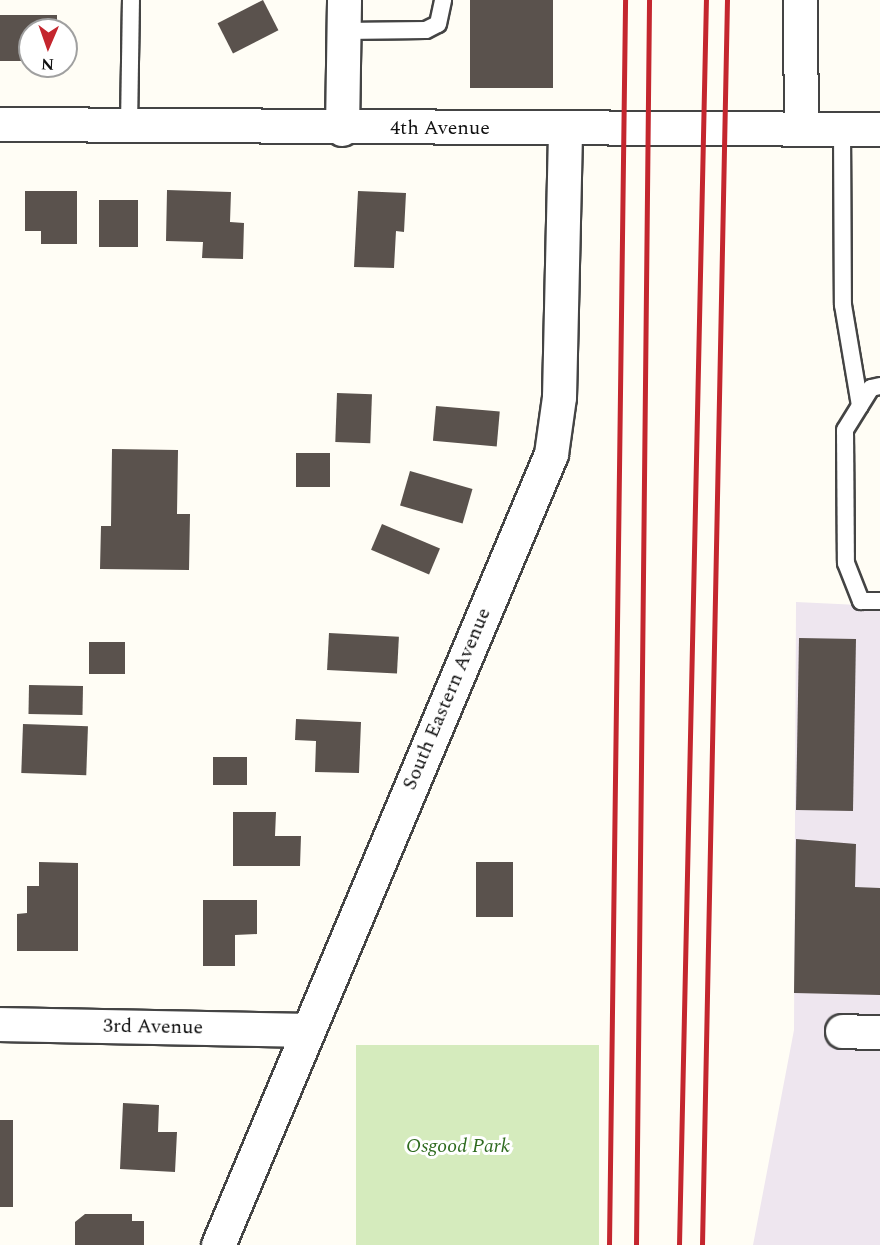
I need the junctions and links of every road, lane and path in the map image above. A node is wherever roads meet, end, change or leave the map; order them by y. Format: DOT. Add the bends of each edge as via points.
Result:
graph roads {
  1 [pos="131,0"];
  2 [pos="443,0"];
  3 [pos="800,0"];
  4 [pos="344,16"];
  5 [pos="0,124"];
  6 [pos="129,126"];
  7 [pos="565,128"];
  8 [pos="342,129"];
  9 [pos="801,129"];
  10 [pos="842,129"];
  11 [pos="880,129"];
  12 [pos="880,386"];
  13 [pos="860,406"];
  14 [pos="880,601"];
  15 [pos="0,1024"];
  16 [pos="307,1030"];
  17 [pos="842,1031"];
  18 [pos="880,1032"];
  19 [pos="218,1245"];
  1 -- 6 [label="lane"];
  2 -- 4 [label="lane" via="438,24 426,30"];
  3 -- 9 [label="street"];
  4 -- 8 [label="street"];
  5 -- 6 [label="street, 4th Avenue"];
  6 -- 8 [label="street, 4th Avenue"];
  7 -- 8 [label="street, 4th Avenue"];
  7 -- 9 [label="street, 4th Avenue"];
  7 -- 16 [label="street, South Eastern Avenue" via="559,397 551,454"];
  9 -- 10 [label="street, 4th Avenue"];
  10 -- 11 [label="street, 4th Avenue"];
  10 -- 13 [label="lane" via="843,305"];
  12 -- 13 [label="lane" via="871,388"];
  13 -- 14 [label="lane" via="845,430 846,563 861,601"];
  15 -- 16 [label="street, 3rd Avenue"];
  16 -- 19 [label="street, South Eastern Avenue"];
  17 -- 18 [label="street"];
}
